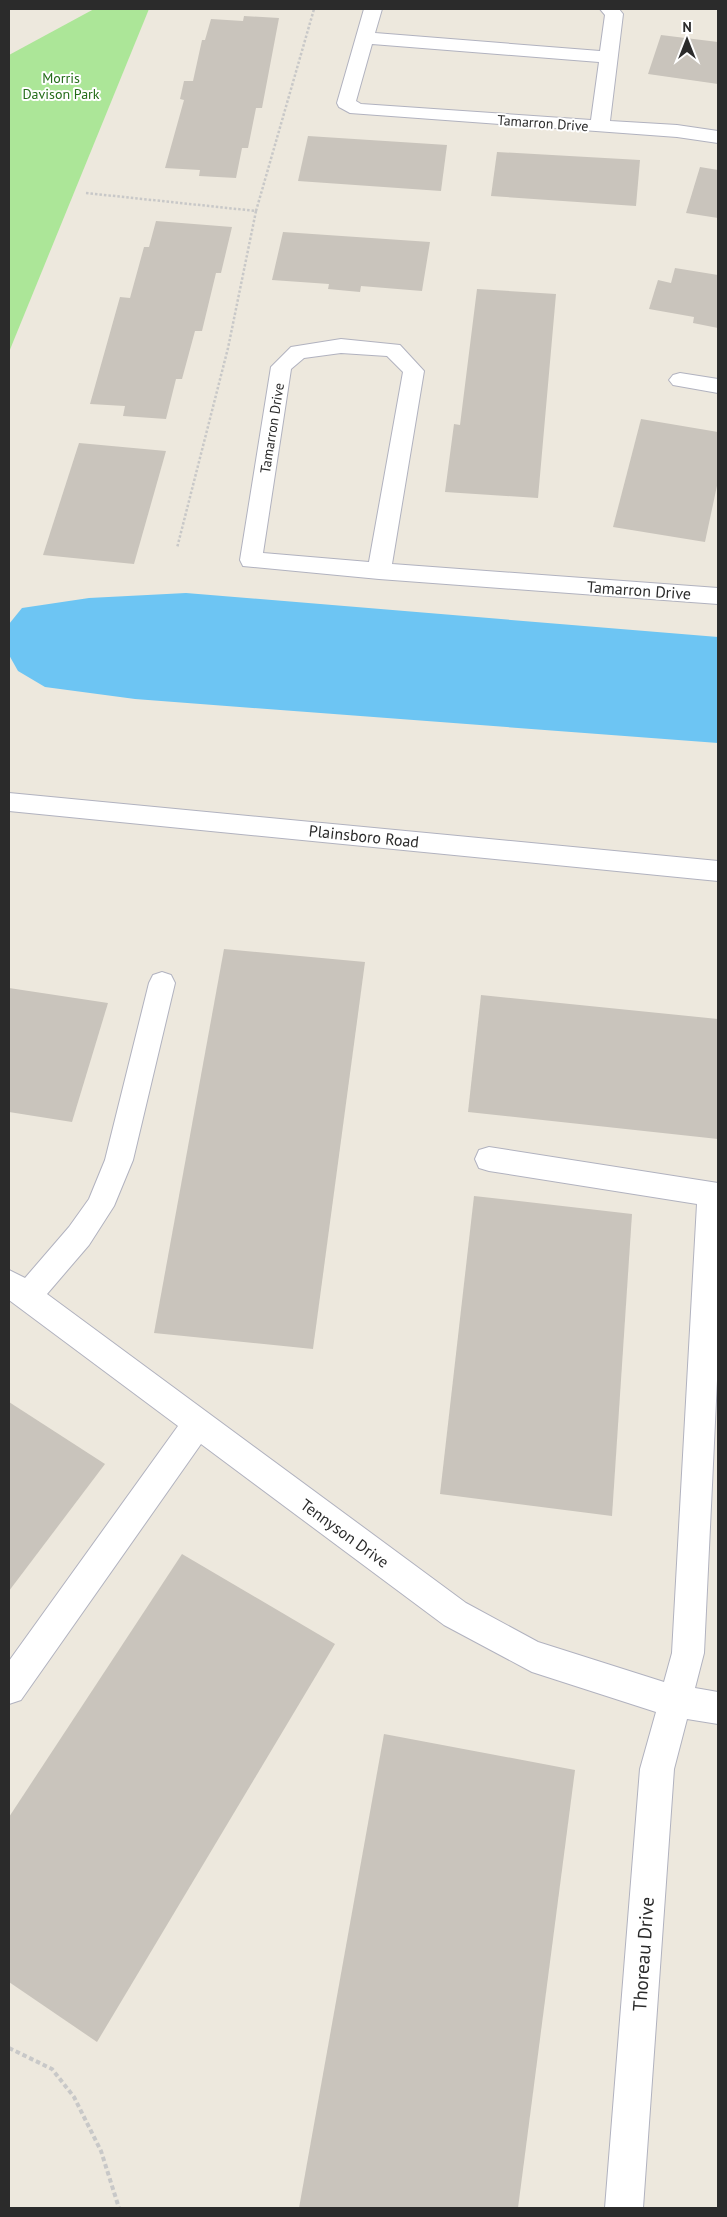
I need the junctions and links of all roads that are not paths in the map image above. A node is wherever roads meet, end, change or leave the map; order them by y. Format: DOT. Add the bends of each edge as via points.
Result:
graph roads {
  1 [pos="373,9"];
  2 [pos="609,9"];
  3 [pos="365,38"];
  4 [pos="609,57"];
  5 [pos="600,126"];
  6 [pos="718,137"];
  7 [pos="680,380"];
  8 [pos="718,386"];
  9 [pos="379,572"];
  10 [pos="718,596"];
  11 [pos="9,802"];
  12 [pos="718,871"];
  13 [pos="162,982"];
  14 [pos="489,1159"];
  15 [pos="715,1194"];
  16 [pos="18,1289"];
  17 [pos="197,1424"];
  18 [pos="9,1688"];
  19 [pos="674,1701"];
  20 [pos="718,1708"];
  21 [pos="624,2208"];
  1 -- 3 [label="street, Tamarron Drive"];
  2 -- 4 [label="street, Tamarron Drive" via="614,14"];
  3 -- 4 [label="street"];
  3 -- 5 [label="street, Tamarron Drive" via="346,103 358,110"];
  4 -- 5 [label="street, Tamarron Drive"];
  5 -- 6 [label="street, Tamarron Drive"];
  7 -- 8 [label="street"];
  9 -- 9 [label="street, Tamarron Drive" via="251,560 281,367 298,352 341,346 394,350 414,371"];
  9 -- 10 [label="street, Tamarron Drive"];
  11 -- 12 [label="street, Plainsboro Road"];
  13 -- 16 [label="street" via="120,1160 103,1198 79,1236"];
  14 -- 15 [label="street"];
  15 -- 19 [label="street, Thoreau Drive" via="688,1653"];
  16 -- 17 [label="street, Tennyson Drive"];
  17 -- 18 [label="street"];
  17 -- 19 [label="street, Tennyson Drive" via="455,1614 532,1656"];
  19 -- 20 [label="street, Tennyson Drive"];
  19 -- 21 [label="street, Thoreau Drive" via="657,1769"];
}
